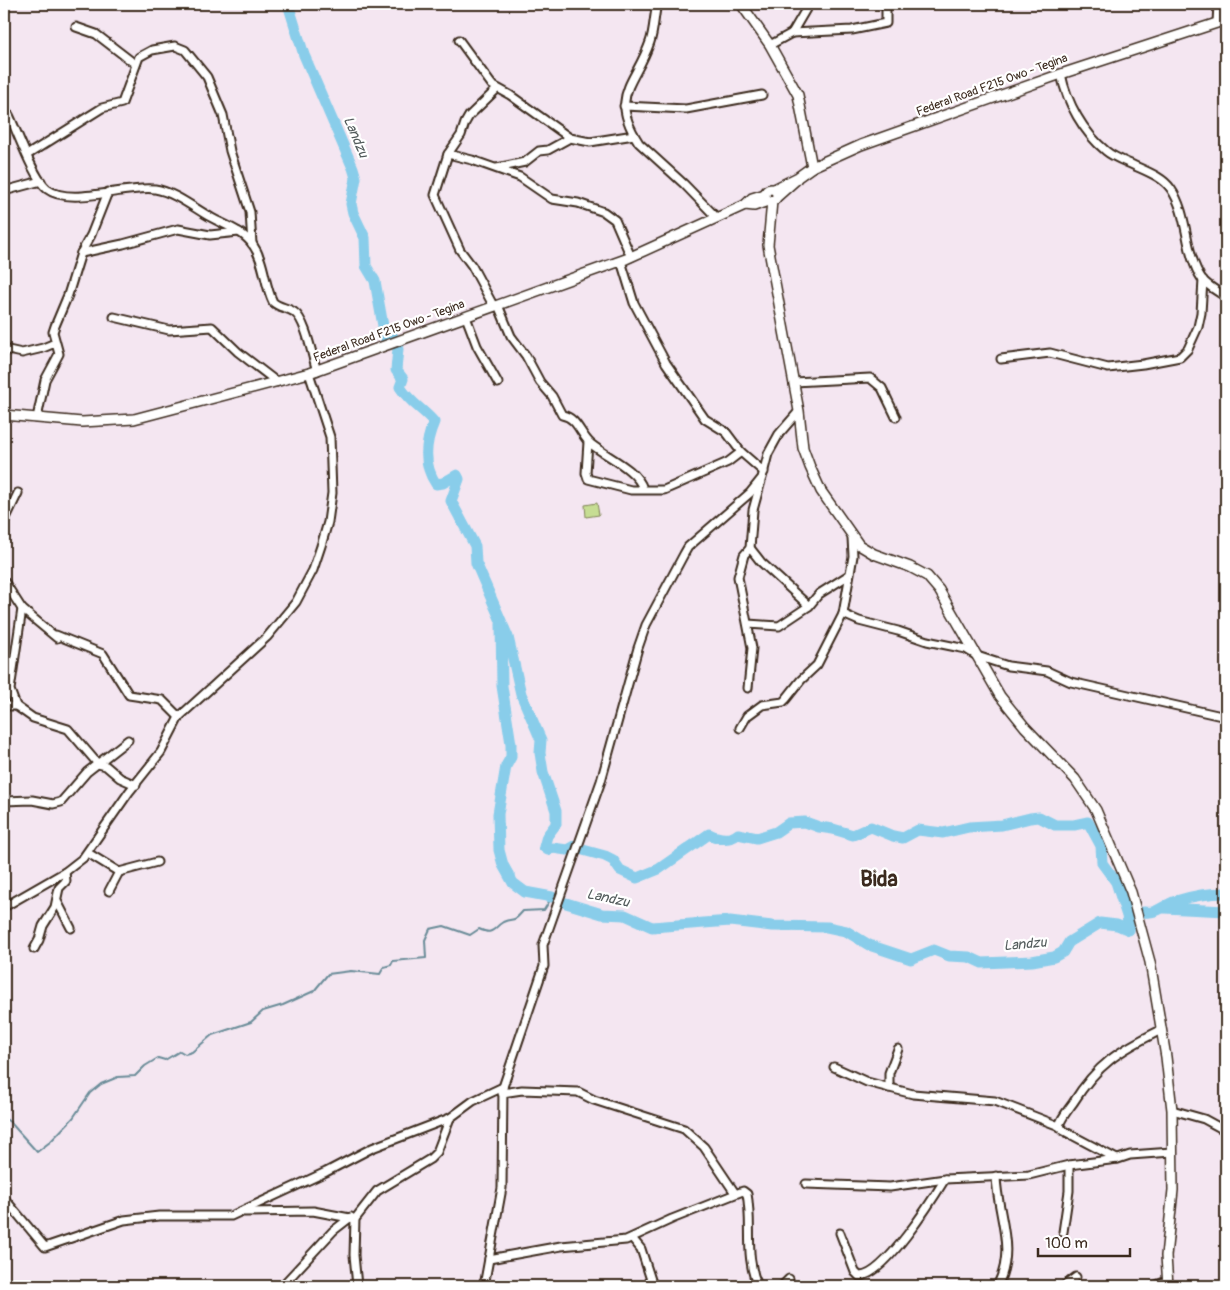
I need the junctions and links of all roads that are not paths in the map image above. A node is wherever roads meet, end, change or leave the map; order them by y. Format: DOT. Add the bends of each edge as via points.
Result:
graph roads {
  1 [pos="657,4"];
  2 [pos="741,4"];
  3 [pos="809,4"];
  4 [pos="886,4"];
  5 [pos="1218,4"];
  6 [pos="1226,20"];
  7 [pos="1217,23"];
  8 [pos="76,27"];
  9 [pos="792,33"];
  10 [pos="459,40"];
  11 [pos="770,45"];
  12 [pos="135,64"];
  13 [pos="1061,74"];
  14 [pos="497,90"];
  15 [pos="762,95"];
  16 [pos="624,106"];
  17 [pos="4,112"];
  18 [pos="634,135"];
  19 [pos="570,138"];
  20 [pos="448,154"];
  21 [pos="28,155"];
  22 [pos="812,167"];
  23 [pos="497,168"];
  24 [pos="41,181"];
  25 [pos="4,191"];
  26 [pos="108,192"];
  27 [pos="771,196"];
  28 [pos="717,218"];
  29 [pos="241,232"];
  30 [pos="252,244"];
  31 [pos="81,252"];
  32 [pos="631,257"];
  33 [pos="621,261"];
  34 [pos="1202,280"];
  35 [pos="1226,297"];
  36 [pos="496,306"];
  37 [pos="114,317"];
  38 [pos="466,317"];
  39 [pos="55,342"];
  40 [pos="4,349"];
  41 [pos="1001,358"];
  42 [pos="313,372"];
  43 [pos="278,382"];
  44 [pos="794,382"];
  45 [pos="498,383"];
  46 [pos="799,412"];
  47 [pos="4,415"];
  48 [pos="896,417"];
  49 [pos="37,418"];
  50 [pos="588,442"];
  51 [pos="741,452"];
  52 [pos="763,475"];
  53 [pos="644,489"];
  54 [pos="18,493"];
  55 [pos="4,522"];
  56 [pos="852,538"];
  57 [pos="750,548"];
  58 [pos="849,575"];
  59 [pos="4,581"];
  60 [pos="809,606"];
  61 [pos="22,609"];
  62 [pos="843,614"];
  63 [pos="748,624"];
  64 [pos="977,656"];
  65 [pos="748,688"];
  66 [pos="4,706"];
  67 [pos="16,706"];
  68 [pos="179,717"];
  69 [pos="1226,717"];
  70 [pos="740,728"];
  71 [pos="128,740"];
  72 [pos="98,764"];
  73 [pos="136,785"];
  74 [pos="4,801"];
  75 [pos="88,853"];
  76 [pos="157,862"];
  77 [pos="65,872"];
  78 [pos="119,872"];
  79 [pos="109,891"];
  80 [pos="57,901"];
  81 [pos="4,906"];
  82 [pos="71,928"];
  83 [pos="34,949"];
  84 [pos="1161,1030"];
  85 [pos="898,1049"];
  86 [pos="834,1067"];
  87 [pos="889,1088"];
  88 [pos="503,1090"];
  89 [pos="1172,1110"];
  90 [pos="450,1118"];
  91 [pos="1059,1126"];
  92 [pos="1226,1131"];
  93 [pos="1172,1152"];
  94 [pos="1118,1159"];
  95 [pos="1069,1165"];
  96 [pos="996,1176"];
  97 [pos="945,1180"];
  98 [pos="806,1184"];
  99 [pos="735,1194"];
  100 [pos="4,1198"];
  101 [pos="242,1212"];
  102 [pos="353,1218"];
  103 [pos="1063,1232"];
  104 [pos="840,1233"];
  105 [pos="632,1238"];
  106 [pos="489,1259"];
  107 [pos="1076,1277"];
  108 [pos="789,1279"];
  109 [pos="1167,1284"];
  110 [pos="282,1286"];
  111 [pos="356,1286"];
  112 [pos="484,1286"];
  113 [pos="653,1286"];
  114 [pos="758,1286"];
  115 [pos="782,1286"];
  116 [pos="997,1286"];
  117 [pos="1064,1286"];
  118 [pos="1154,1286"];
  1 -- 16 [label="street" via="650,42 625,94"];
  2 -- 11 [label="main road"];
  3 -- 9 [label="street"];
  4 -- 9 [label="street" via="886,23 852,30"];
  5 -- 7 [label="street"];
  6 -- 7 [label="main road, Federal Road F215 Owo - Tegina"];
  7 -- 13 [label="main road, Federal Road F215 Owo - Tegina"];
  8 -- 12 [label="street" via="96,34"];
  9 -- 11 [label="street"];
  10 -- 14 [label="street"];
  11 -- 22 [label="main road" via="798,95"];
  12 -- 21 [label="street" via="122,103 102,108"];
  12 -- 30 [label="street" via="145,53 175,46 185,50 207,77 223,115 230,151 248,204"];
  13 -- 22 [label="main road, Federal Road F215 Owo - Tegina" via="861,145"];
  13 -- 34 [label="street" via="1068,100 1089,134 1107,152 1149,172 1171,190"];
  14 -- 19 [label="street" via="510,95"];
  14 -- 20 [label="street" via="469,116 462,135"];
  15 -- 16 [label="street" via="686,109"];
  16 -- 18 [label="street"];
  17 -- 21 [label="street" via="9,115"];
  18 -- 19 [label="street" via="590,142"];
  18 -- 28 [label="street"];
  19 -- 23 [label="street" via="548,150 539,151 526,162"];
  20 -- 23 [label="street"];
  20 -- 36 [label="street" via="436,188 437,203 460,250"];
  21 -- 24 [label="street"];
  22 -- 27 [label="main road, Federal Road F215 Owo - Tegina"];
  23 -- 32 [label="street" via="520,177 552,199 604,212 615,220"];
  24 -- 25 [label="street"];
  24 -- 26 [label="street" via="46,189 70,196"];
  26 -- 29 [label="street" via="156,189"];
  26 -- 31 [label="street"];
  27 -- 28 [label="main road, Federal Road F215 Owo - Tegina" via="752,198 745,205"];
  27 -- 44 [label="main road" via="768,245"];
  28 -- 32 [label="main road, Federal Road F215 Owo - Tegina"];
  29 -- 30 [label="street"];
  29 -- 31 [label="street" via="210,235 178,229"];
  30 -- 42 [label="street" via="261,260 273,302 295,312 302,322"];
  31 -- 39 [label="street" via="55,326"];
  32 -- 33 [label="main road, Federal Road F215 Owo - Tegina"];
  33 -- 36 [label="main road, Federal Road F215 Owo - Tegina"];
  33 -- 51 [label="street" via="634,303 666,363 705,419 726,432"];
  34 -- 35 [label="street"];
  34 -- 41 [label="street" via="1198,327 1188,349 1180,356 1108,368 1050,353"];
  36 -- 38 [label="main road, Federal Road F215 Owo - Tegina"];
  36 -- 50 [label="street" via="511,336 562,415 571,418"];
  37 -- 43 [label="street" via="162,329 212,327 238,352"];
  38 -- 42 [label="main road, Federal Road F215 Owo - Tegina"];
  38 -- 45 [label="street"];
  39 -- 40 [label="street" via="22,353"];
  39 -- 49 [label="street" via="59,354 46,375"];
  42 -- 43 [label="main road, Federal Road F215 Owo - Tegina"];
  42 -- 68 [label="street" via="330,437 332,466 328,522 312,570 296,602 276,627"];
  43 -- 49 [label="main road, Federal Road F215 Owo - Tegina" via="134,419 82,422"];
  44 -- 46 [label="main road"];
  44 -- 48 [label="street" via="870,378 882,388"];
  46 -- 52 [label="street" via="779,434 768,454"];
  46 -- 56 [label="main road" via="803,448 810,467 821,491"];
  47 -- 49 [label="main road, Federal Road F215 Owo - Tegina"];
  50 -- 53 [label="street" via="638,478"];
  50 -- 53 [label="street" via="588,479 631,490"];
  51 -- 52 [label="street"];
  51 -- 53 [label="street" via="728,462 672,486"];
  52 -- 57 [label="street" via="753,510"];
  52 -- 88 [label="street" via="750,493 688,547 646,625 601,781 543,945 544,966"];
  54 -- 55 [label="street"];
  56 -- 58 [label="street"];
  56 -- 64 [label="main road" via="874,554 895,560 926,576 939,590"];
  57 -- 60 [label="street"];
  57 -- 63 [label="street" via="744,555 738,577"];
  58 -- 60 [label="street" via="819,594"];
  58 -- 62 [label="street"];
  59 -- 61 [label="street"];
  60 -- 63 [label="street" via="779,626"];
  61 -- 67 [label="street" via="10,690"];
  61 -- 68 [label="street" via="57,637 103,654 129,695 162,700"];
  62 -- 64 [label="street" via="926,641 966,648"];
  62 -- 70 [label="street" via="817,665 786,699 755,709"];
  63 -- 65 [label="street" via="752,648"];
  64 -- 69 [label="street" via="1008,666 1047,671 1071,682"];
  64 -- 84 [label="main road" via="1000,696 1075,779 1096,810 1131,892 1150,962"];
  66 -- 67 [label="street"];
  67 -- 72 [label="street" via="33,718 68,730"];
  68 -- 73 [label="street" via="161,752"];
  71 -- 72 [label="street"];
  72 -- 73 [label="street"];
  72 -- 74 [label="street" via="61,802"];
  73 -- 75 [label="street"];
  75 -- 77 [label="street"];
  75 -- 78 [label="street"];
  76 -- 78 [label="street"];
  77 -- 80 [label="street" via="66,881 59,888"];
  77 -- 81 [label="street"];
  78 -- 79 [label="street"];
  80 -- 82 [label="street"];
  80 -- 83 [label="street"];
  84 -- 89 [label="main road"];
  84 -- 91 [label="street" via="1098,1069 1088,1079"];
  85 -- 87 [label="street" via="892,1061"];
  86 -- 87 [label="street"];
  87 -- 91 [label="street" via="927,1096 995,1101"];
  88 -- 90 [label="street" via="473,1101"];
  88 -- 99 [label="street" via="578,1092 684,1129 704,1147"];
  88 -- 106 [label="street" via="504,1164"];
  89 -- 92 [label="street" via="1204,1119"];
  89 -- 93 [label="main road"];
  90 -- 101 [label="street" via="372,1148"];
  90 -- 102 [label="street" via="437,1152 377,1191"];
  91 -- 94 [label="street"];
  93 -- 94 [label="street"];
  93 -- 109 [label="main road"];
  94 -- 95 [label="street"];
  95 -- 96 [label="street" via="1041,1173"];
  95 -- 103 [label="street"];
  96 -- 97 [label="street"];
  96 -- 116 [label="street" via="996,1196 1008,1251"];
  97 -- 98 [label="street" via="890,1186"];
  97 -- 104 [label="street" via="917,1224 882,1262 864,1276 855,1272"];
  99 -- 105 [label="street" via="672,1218"];
  99 -- 114 [label="street" via="743,1191 747,1194 749,1255"];
  100 -- 101 [label="street" via="46,1247 124,1220 159,1216 224,1216"];
  101 -- 102 [label="street" via="313,1211"];
  102 -- 110 [label="street" via="333,1230"];
  102 -- 111 [label="street"];
  105 -- 106 [label="street"];
  105 -- 113 [label="street" via="641,1249"];
  106 -- 112 [label="street"];
  107 -- 117 [label="street"];
  108 -- 115 [label="street"];
  109 -- 118 [label="street"];
}
